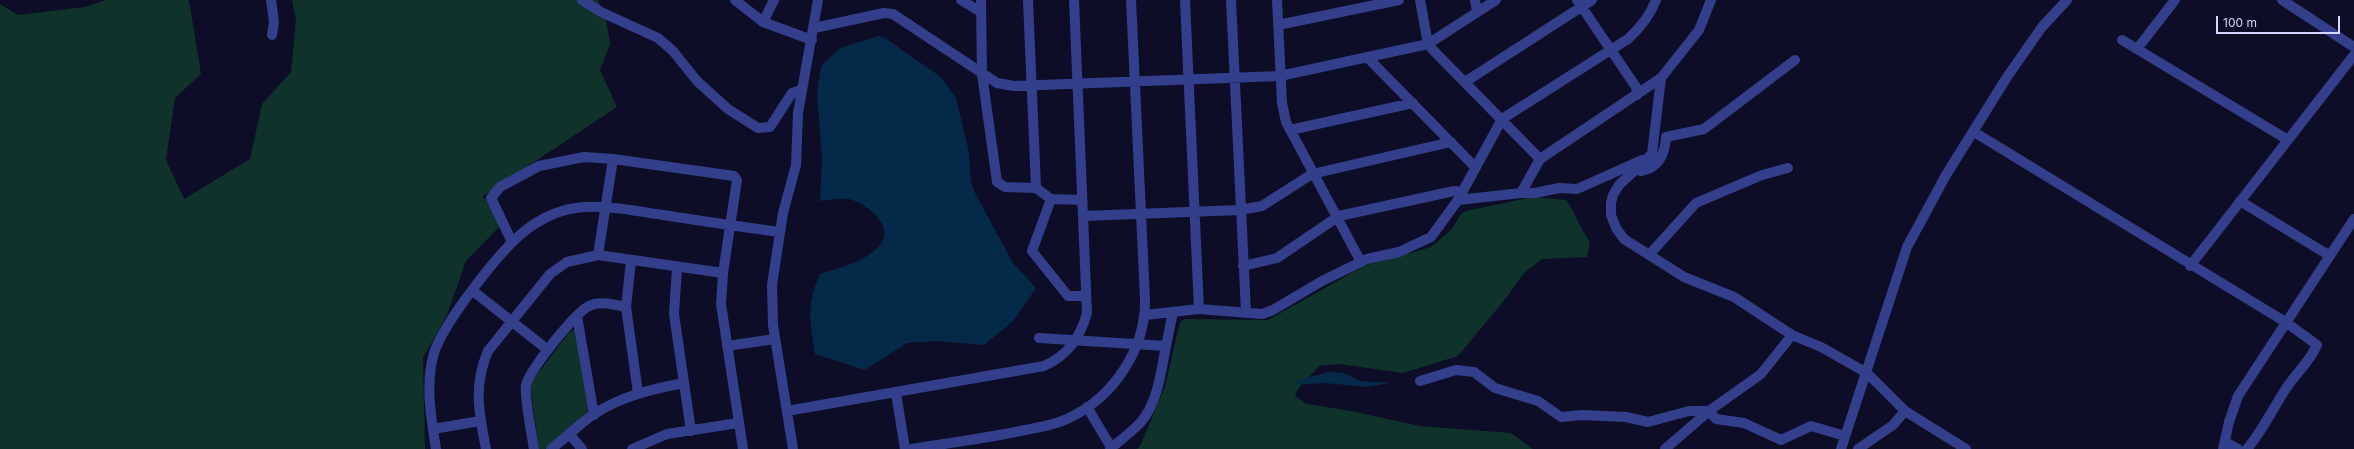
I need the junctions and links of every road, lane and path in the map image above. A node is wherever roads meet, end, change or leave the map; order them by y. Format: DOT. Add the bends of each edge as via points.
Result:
graph roads {
  1 [pos="271,0"];
  2 [pos="582,0"];
  3 [pos="735,0"];
  4 [pos="774,0"];
  5 [pos="818,0"];
  6 [pos="961,0"];
  7 [pos="981,0"];
  8 [pos="1028,0"];
  9 [pos="1074,0"];
  10 [pos="1131,0"];
  11 [pos="1185,0"];
  12 [pos="1231,0"];
  13 [pos="1277,0"];
  14 [pos="1399,0"];
  15 [pos="1420,0"];
  16 [pos="1475,0"];
  17 [pos="1496,0"];
  18 [pos="1592,0"];
  19 [pos="1656,0"];
  20 [pos="1711,0"];
  21 [pos="2068,0"];
  22 [pos="2175,0"];
  23 [pos="2282,0"];
  24 [pos="1366,4"];
  25 [pos="1579,4"];
  26 [pos="1477,11"];
  27 [pos="981,12"];
  28 [pos="763,22"];
  29 [pos="1278,25"];
  30 [pos="814,28"];
  31 [pos="272,35"];
  32 [pos="812,40"];
  33 [pos="2122,40"];
  34 [pos="1428,44"];
  35 [pos="2354,47"];
  36 [pos="2137,49"];
  37 [pos="1611,51"];
  38 [pos="2354,55"];
  39 [pos="1367,57"];
  40 [pos="1795,60"];
  41 [pos="982,74"];
  42 [pos="1280,76"];
  43 [pos="1234,77"];
  44 [pos="1661,78"];
  45 [pos="1188,79"];
  46 [pos="1135,81"];
  47 [pos="1465,82"];
  48 [pos="1078,83"];
  49 [pos="1030,85"];
  50 [pos="801,90"];
  51 [pos="1637,95"];
  52 [pos="1413,103"];
  53 [pos="1502,119"];
  54 [pos="1290,130"];
  55 [pos="1974,132"];
  56 [pos="2288,140"];
  57 [pos="1451,142"];
  58 [pos="1647,158"];
  59 [pos="613,159"];
  60 [pos="1540,159"];
  61 [pos="1475,167"];
  62 [pos="1788,168"];
  63 [pos="1638,169"];
  64 [pos="1312,174"];
  65 [pos="1036,188"];
  66 [pos="1521,193"];
  67 [pos="1460,196"];
  68 [pos="1051,199"];
  69 [pos="1082,200"];
  70 [pos="2240,201"];
  71 [pos="605,206"];
  72 [pos="1240,210"];
  73 [pos="1193,212"];
  74 [pos="1140,214"];
  75 [pos="1083,216"];
  76 [pos="1336,217"];
  77 [pos="2354,219"];
  78 [pos="731,226"];
  79 [pos="780,232"];
  80 [pos="512,242"];
  81 [pos="598,255"];
  82 [pos="1649,255"];
  83 [pos="2330,256"];
  84 [pos="631,261"];
  85 [pos="1361,262"];
  86 [pos="1243,266"];
  87 [pos="2190,266"];
  88 [pos="677,268"];
  89 [pos="723,273"];
  90 [pos="473,291"];
  91 [pos="1086,296"];
  92 [pos="626,307"];
  93 [pos="1199,309"];
  94 [pos="1173,312"];
  95 [pos="1246,312"];
  96 [pos="1145,315"];
  97 [pos="577,316"];
  98 [pos="512,322"];
  99 [pos="2287,323"];
  100 [pos="1792,335"];
  101 [pos="1039,338"];
  102 [pos="775,339"];
  103 [pos="1076,340"];
  104 [pos="1138,343"];
  105 [pos="727,346"];
  106 [pos="1166,346"];
  107 [pos="548,350"];
  108 [pos="1867,373"];
  109 [pos="1420,381"];
  110 [pos="684,383"];
  111 [pos="638,393"];
  112 [pos="896,393"];
  113 [pos="1087,407"];
  114 [pos="786,411"];
  115 [pos="1709,411"];
  116 [pos="1905,411"];
  117 [pos="594,415"];
  118 [pos="480,421"];
  119 [pos="738,423"];
  120 [pos="433,429"];
  121 [pos="691,431"];
  122 [pos="570,435"];
  123 [pos="1845,436"];
  124 [pos="2224,445"];
  125 [pos="1111,448"];
  126 [pos="436,449"];
  127 [pos="486,449"];
  128 [pos="534,449"];
  129 [pos="552,449"];
  130 [pos="582,449"];
  131 [pos="632,449"];
  132 [pos="742,449"];
  133 [pos="793,449"];
  134 [pos="905,449"];
  135 [pos="912,449"];
  136 [pos="1665,449"];
  137 [pos="1841,449"];
  138 [pos="1858,449"];
  139 [pos="1966,449"];
  140 [pos="2238,449"];
  141 [pos="2247,449"];
  1 -- 31 [label="street" via="274,22"];
  2 -- 50 [label="street" via="601,12 658,38 674,51 697,80 728,109 758,128 770,127 792,93"];
  3 -- 28 [label="street"];
  4 -- 28 [label="street"];
  5 -- 30 [label="street"];
  6 -- 27 [label="street"];
  7 -- 27 [label="street"];
  8 -- 49 [label="street"];
  9 -- 48 [label="street"];
  10 -- 46 [label="street"];
  11 -- 45 [label="street"];
  12 -- 43 [label="street"];
  13 -- 29 [label="street"];
  14 -- 24 [label="street"];
  15 -- 34 [label="street"];
  16 -- 26 [label="street"];
  17 -- 26 [label="street"];
  18 -- 25 [label="street"];
  19 -- 37 [label="street" via="1638,30"];
  20 -- 44 [label="street" via="1699,30"];
  21 -- 55 [label="street" via="2027,47"];
  22 -- 36 [label="street"];
  23 -- 35 [label="street"];
  24 -- 29 [label="street"];
  25 -- 37 [label="street"];
  25 -- 47 [label="street"];
  26 -- 34 [label="street"];
  27 -- 41 [label="street"];
  28 -- 32 [label="street"];
  29 -- 42 [label="street"];
  30 -- 32 [label="street"];
  30 -- 41 [label="street" via="893,14"];
  32 -- 50 [label="street"];
  33 -- 36 [label="street"];
  34 -- 39 [label="street"];
  34 -- 47 [label="street"];
  36 -- 56 [label="street"];
  37 -- 51 [label="street" via="1636,87"];
  37 -- 53 [label="street"];
  38 -- 56 [label="street"];
  39 -- 42 [label="street"];
  39 -- 52 [label="street"];
  40 -- 63 [label="street" via="1704,129 1666,137 1665,151 1661,159 1648,170"];
  41 -- 49 [label="street" via="997,83"];
  41 -- 65 [label="street" via="997,182 1005,187"];
  42 -- 43 [label="street"];
  42 -- 54 [label="street" via="1282,103"];
  43 -- 45 [label="street"];
  43 -- 72 [label="street"];
  44 -- 51 [label="street"];
  44 -- 58 [label="street" via="1652,154"];
  45 -- 46 [label="street"];
  45 -- 73 [label="street"];
  46 -- 48 [label="street"];
  46 -- 74 [label="street"];
  47 -- 53 [label="street"];
  48 -- 49 [label="street"];
  48 -- 69 [label="street"];
  49 -- 65 [label="street"];
  50 -- 79 [label="street" via="796,165"];
  51 -- 60 [label="street"];
  52 -- 54 [label="street"];
  52 -- 57 [label="street"];
  53 -- 60 [label="street"];
  53 -- 61 [label="street"];
  54 -- 64 [label="street"];
  55 -- 87 [label="street"];
  55 -- 108 [label="street" via="1946,175 1908,247"];
  56 -- 70 [label="street"];
  57 -- 61 [label="street"];
  57 -- 64 [label="street"];
  58 -- 63 [label="street"];
  58 -- 66 [label="street" via="1577,189 1559,188"];
  59 -- 71 [label="street"];
  59 -- 78 [label="street" via="734,176 737,180"];
  59 -- 80 [label="street" via="584,157 539,166 500,187 491,198"];
  60 -- 66 [label="street"];
  61 -- 67 [label="street"];
  62 -- 82 [label="street" via="1762,175 1696,203"];
  63 -- 82 [label="street" via="1619,185 1613,195 1611,215 1624,239"];
  64 -- 72 [label="street" via="1262,206"];
  64 -- 76 [label="street"];
  65 -- 68 [label="street"];
  66 -- 67 [label="street"];
  67 -- 76 [label="street" via="1454,191"];
  67 -- 85 [label="street" via="1431,238 1399,252"];
  68 -- 69 [label="street"];
  68 -- 91 [label="street" via="1032,251 1068,296"];
  69 -- 75 [label="street"];
  70 -- 83 [label="street"];
  70 -- 87 [label="street"];
  71 -- 78 [label="street"];
  71 -- 80 [label="street" via="574,208 557,213 527,229"];
  71 -- 81 [label="street"];
  72 -- 73 [label="street"];
  72 -- 86 [label="street"];
  73 -- 74 [label="street"];
  73 -- 93 [label="street"];
  74 -- 75 [label="street"];
  74 -- 96 [label="street"];
  75 -- 91 [label="street"];
  76 -- 85 [label="street"];
  76 -- 86 [label="street" via="1277,258"];
  77 -- 83 [label="street"];
  78 -- 79 [label="street"];
  78 -- 89 [label="street"];
  79 -- 102 [label="street" via="772,285"];
  80 -- 90 [label="street"];
  81 -- 84 [label="street"];
  81 -- 98 [label="street" via="567,262 550,274"];
  82 -- 100 [label="street" via="1695,283 1734,297"];
  83 -- 99 [label="street"];
  84 -- 88 [label="street"];
  84 -- 92 [label="street"];
  85 -- 95 [label="street" via="1273,310 1262,314"];
  86 -- 95 [label="street"];
  87 -- 99 [label="street"];
  88 -- 89 [label="street"];
  88 -- 110 [label="street" via="674,314"];
  89 -- 105 [label="street" via="721,304"];
  90 -- 98 [label="street"];
  90 -- 120 [label="street" via="444,330 434,353 430,375"];
  91 -- 103 [label="street" via="1087,313"];
  92 -- 97 [label="street" via="598,303 589,306"];
  92 -- 111 [label="street"];
  93 -- 94 [label="street"];
  93 -- 95 [label="street"];
  94 -- 96 [label="street"];
  94 -- 106 [label="street"];
  96 -- 104 [label="street"];
  97 -- 107 [label="street"];
  97 -- 117 [label="street"];
  98 -- 107 [label="street"];
  98 -- 118 [label="street" via="488,351 481,366 477,393"];
  99 -- 124 [label="street" via="2238,396"];
  99 -- 141 [label="street" via="2317,345 2313,355 2288,386 2261,432"];
  100 -- 108 [label="street" via="1821,347"];
  100 -- 115 [label="street" via="1761,374"];
  101 -- 103 [label="street"];
  102 -- 105 [label="street"];
  102 -- 114 [label="street"];
  103 -- 104 [label="street"];
  103 -- 112 [label="street" via="1065,354 1044,366"];
  104 -- 106 [label="street"];
  104 -- 113 [label="street" via="1123,371 1110,387"];
  105 -- 119 [label="street"];
  106 -- 125 [label="street" via="1149,410 1141,422"];
  107 -- 128 [label="street" via="531,373 526,386"];
  108 -- 116 [label="street"];
  108 -- 123 [label="street"];
  109 -- 115 [label="street" via="1456,370 1474,372 1495,388 1538,401 1561,417 1626,417 1648,422 1689,411"];
  110 -- 111 [label="street"];
  110 -- 121 [label="street"];
  111 -- 117 [label="street"];
  112 -- 114 [label="street"];
  112 -- 134 [label="street"];
  113 -- 125 [label="street"];
  113 -- 135 [label="street" via="1069,418 1048,425"];
  114 -- 133 [label="street"];
  115 -- 123 [label="street" via="1716,420 1744,423 1781,440 1812,426"];
  115 -- 136 [label="street"];
  116 -- 138 [label="street" via="1893,425"];
  116 -- 139 [label="street"];
  117 -- 122 [label="street"];
  118 -- 120 [label="street"];
  118 -- 127 [label="street"];
  119 -- 121 [label="street"];
  119 -- 132 [label="street"];
  120 -- 126 [label="street"];
  121 -- 131 [label="street" via="667,434"];
  122 -- 129 [label="street"];
  122 -- 130 [label="street"];
  123 -- 137 [label="street"];
  124 -- 140 [label="street"];
}
